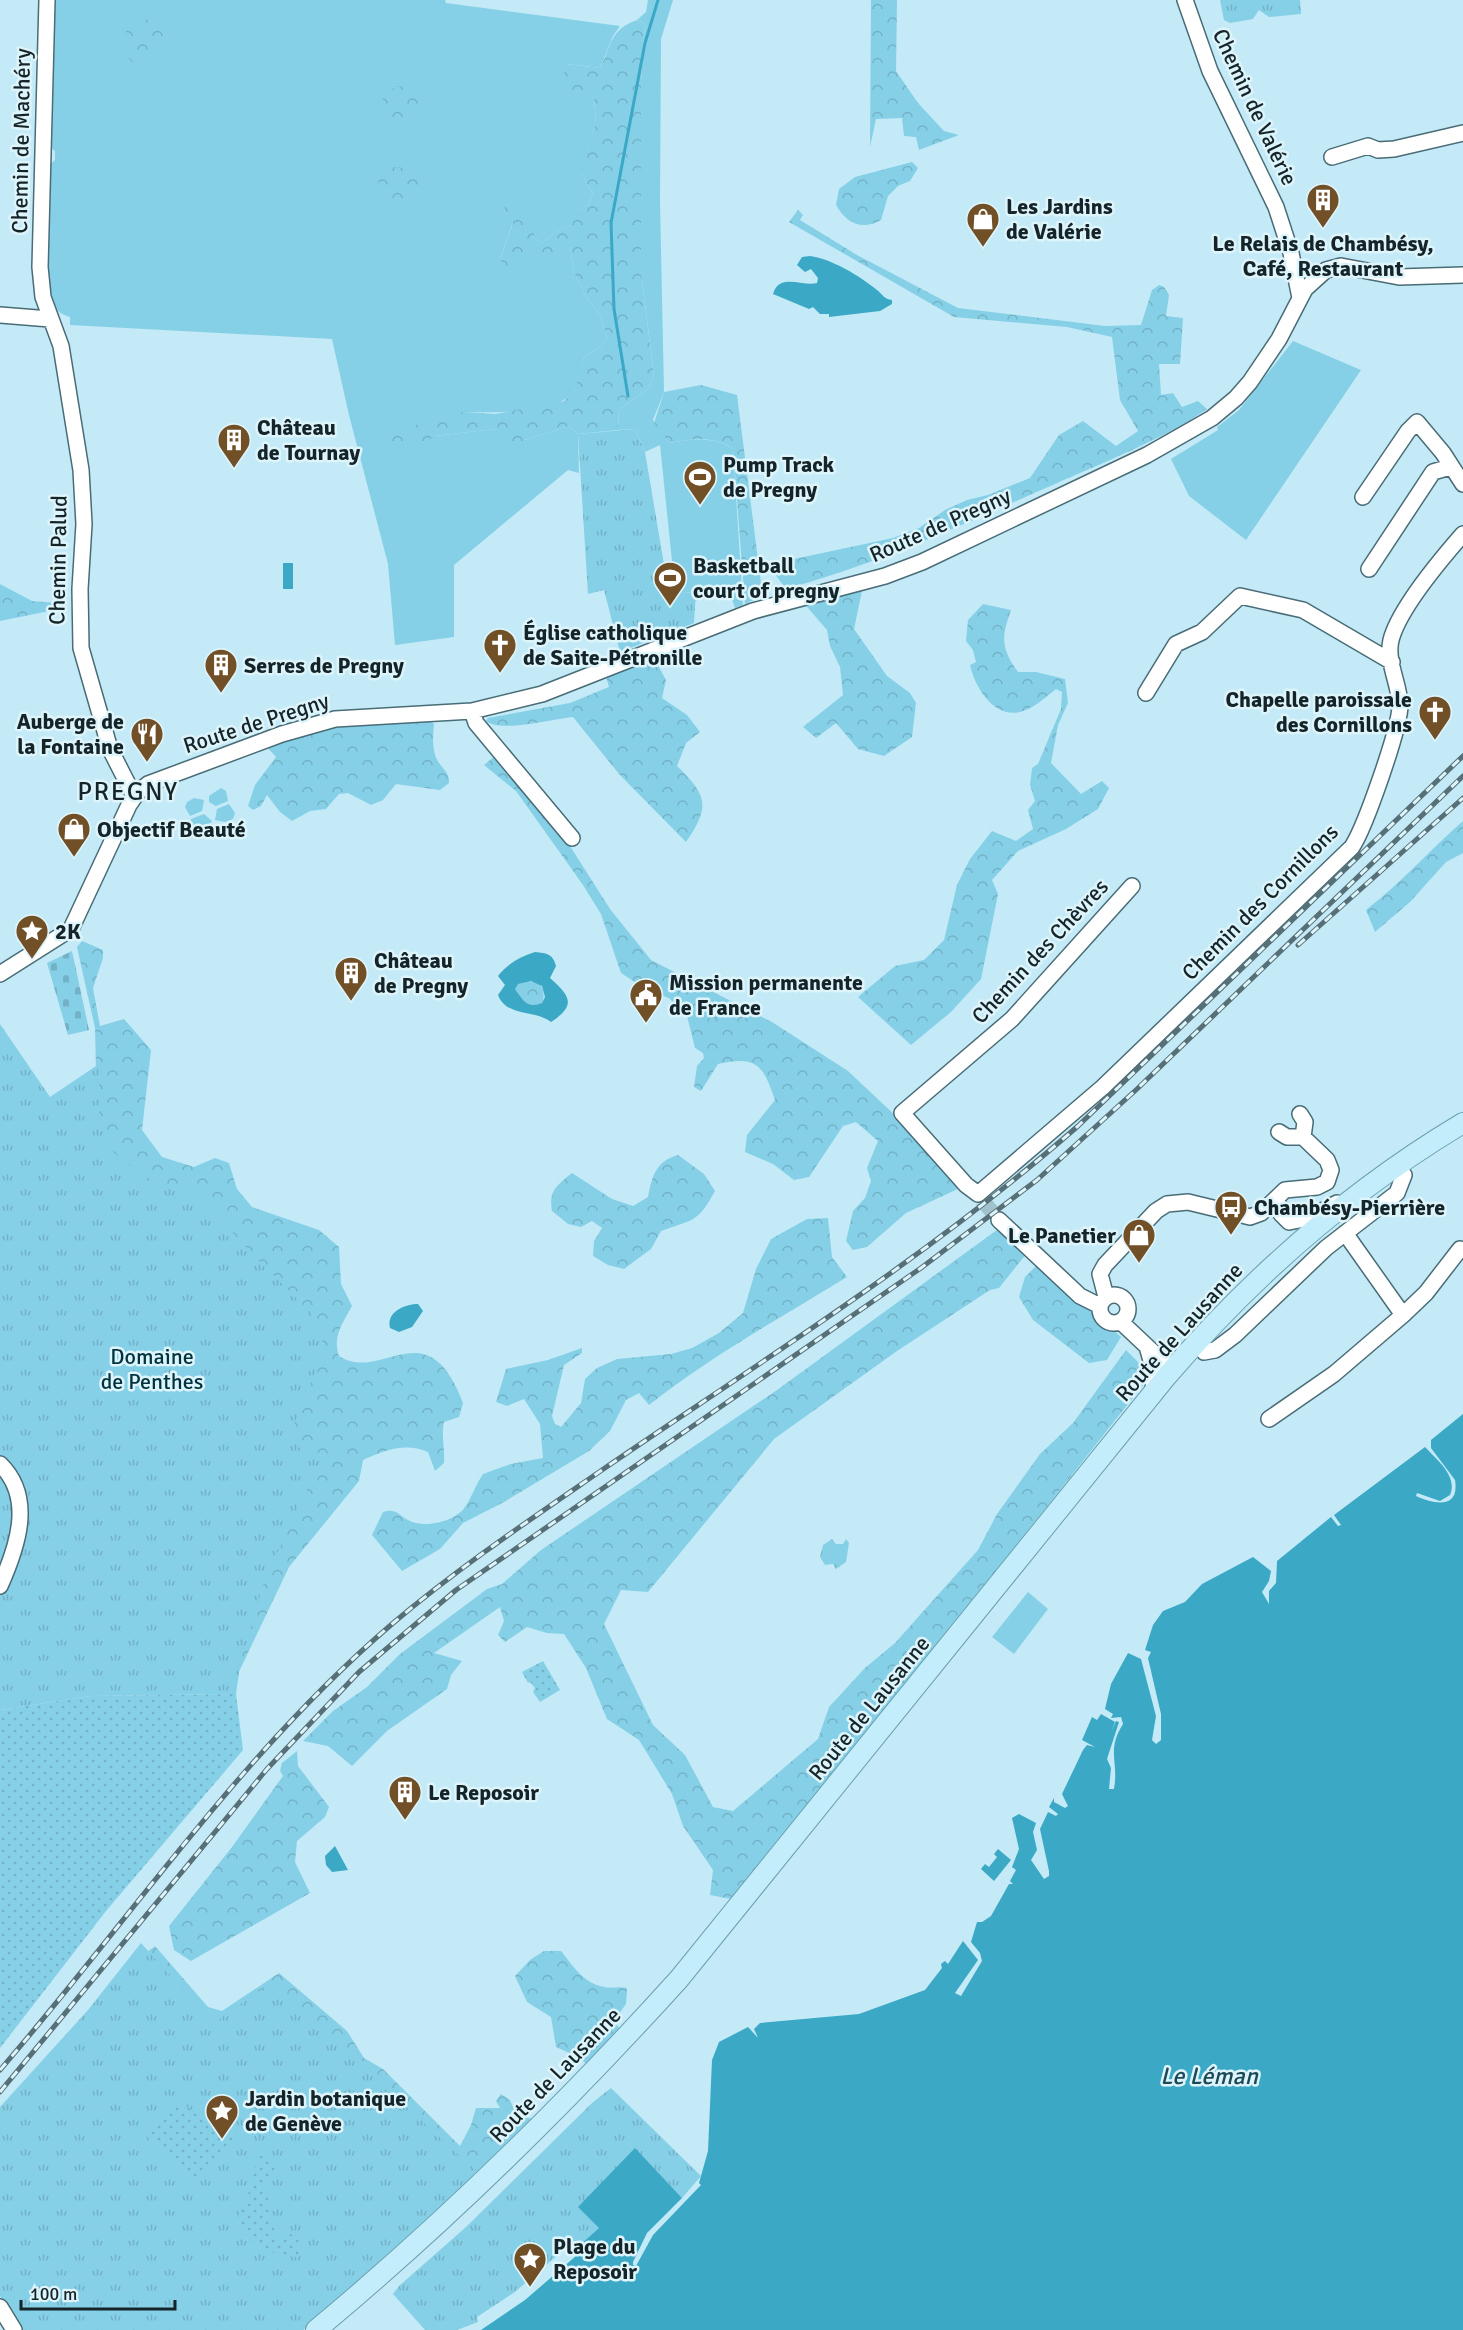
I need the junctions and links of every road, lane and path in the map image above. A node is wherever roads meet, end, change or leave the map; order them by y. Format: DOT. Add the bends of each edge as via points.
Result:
graph roads {
  1 [pos="47,0"];
  2 [pos="1185,0"];
  3 [pos="1463,134"];
  4 [pos="1332,157"];
  5 [pos="1463,275"];
  6 [pos="1300,298"];
  7 [pos="0,315"];
  8 [pos="50,319"];
  9 [pos="1450,467"];
  10 [pos="1463,484"];
  11 [pos="1363,497"];
  12 [pos="1463,534"];
  13 [pos="1369,569"];
  14 [pos="1392,662"];
  15 [pos="1146,693"];
  16 [pos="472,711"];
  17 [pos="134,796"];
  18 [pos="572,838"];
  19 [pos="1132,886"];
  20 [pos="0,974"];
  21 [pos="1300,1114"];
  22 [pos="1463,1124"];
  23 [pos="1279,1132"];
  24 [pos="1303,1137"];
  25 [pos="1463,1137"];
  26 [pos="1404,1175"];
  27 [pos="1362,1190"];
  28 [pos="980,1197"];
  29 [pos="1276,1200"];
  30 [pos="999,1220"];
  31 [pos="1344,1233"];
  32 [pos="1460,1249"];
  33 [pos="1103,1301"];
  34 [pos="1403,1315"];
  35 [pos="1121,1322"];
  36 [pos="1148,1350"];
  37 [pos="1204,1352"];
  38 [pos="1177,1375"];
  39 [pos="1154,1393"];
  40 [pos="1269,1419"];
  41 [pos="0,1464"];
  42 [pos="0,1586"];
  43 [pos="0,2307"];
  44 [pos="14,2330"];
  45 [pos="316,2330"];
  46 [pos="336,2330"];
  1 -- 8 [label="street, Chemin de Machéry" via="40,267"];
  2 -- 6 [label="street, Chemin de Valérie" via="1210,71 1267,182 1285,232"];
  3 -- 4 [label="street" via="1394,149 1368,146"];
  5 -- 6 [label="street, Route de Pregny" via="1410,278 1341,266 1320,273"];
  6 -- 16 [label="street, Route de Pregny" via="1274,348 1236,398 1212,418 1147,455 922,562 885,576 753,611 556,689"];
  7 -- 8 [label="street"];
  8 -- 17 [label="street, Chemin Palud" via="61,346 81,470 81,648 110,749"];
  9 -- 10 [label="street"];
  9 -- 11 [label="street" via="1417,422"];
  9 -- 13 [label="street" via="1433,472"];
  12 -- 14 [label="street, Chemin des Cornillons" via="1436,566 1398,626 1391,641"];
  14 -- 15 [label="street" via="1303,610 1240,596 1202,632 1176,644"];
  14 -- 28 [label="street, Chemin des Cornillons" via="1400,704 1397,723 1364,823 1352,847 1103,1087"];
  16 -- 17 [label="street, Route de Pregny" via="335,718 154,781"];
  16 -- 18 [label="street" via="476,723"];
  17 -- 20 [label="street" via="71,929"];
  19 -- 28 [label="street, Chemin des Chèvres" via="1012,1019 902,1113"];
  21 -- 24 [label="street" via="1305,1122"];
  22 -- 27 [label="main road, Route de Lausanne"];
  23 -- 24 [label="street" via="1287,1137"];
  24 -- 29 [label="street" via="1330,1166 1329,1178 1317,1187 1285,1190"];
  25 -- 26 [label="main road, Route de Lausanne"];
  26 -- 31 [label="street, Route de Lausanne" via="1397,1193"];
  26 -- 37 [label="main road, Route de Lausanne" via="1299,1256"];
  27 -- 29 [label="street" via="1309,1218 1289,1222"];
  27 -- 38 [label="main road, Route de Lausanne" via="1256,1280"];
  29 -- 33 [label="street" via="1261,1213 1244,1217 1188,1202 1167,1204 1105,1264 1100,1274"];
  30 -- 33 [label="street" via="1080,1296"];
  31 -- 34 [label="street"];
  31 -- 37 [label="street, Route de Lausanne" via="1234,1335 1215,1350"];
  32 -- 34 [label="street" via="1426,1293"];
  33 -- 35 [label="street" via="1101,1315 1107,1322"];
  33 -- 35 [label="street" via="1116,1295 1127,1302 1128,1313"];
  34 -- 40 [label="street" via="1334,1374"];
  35 -- 36 [label="street"];
  36 -- 38 [label="street"];
  36 -- 39 [label="street" via="1154,1371"];
  37 -- 38 [label="main road, Route de Lausanne"];
  38 -- 39 [label="main road, Route de Lausanne"];
  38 -- 46 [label="main road, Route de Lausanne" via="684,1992 486,2198"];
  39 -- 45 [label="main road, Route de Lausanne" via="679,1979 505,2161"];
  41 -- 42 [label="street" via="15,1482 21,1507 19,1533"];
  43 -- 44 [label="street"];
}
